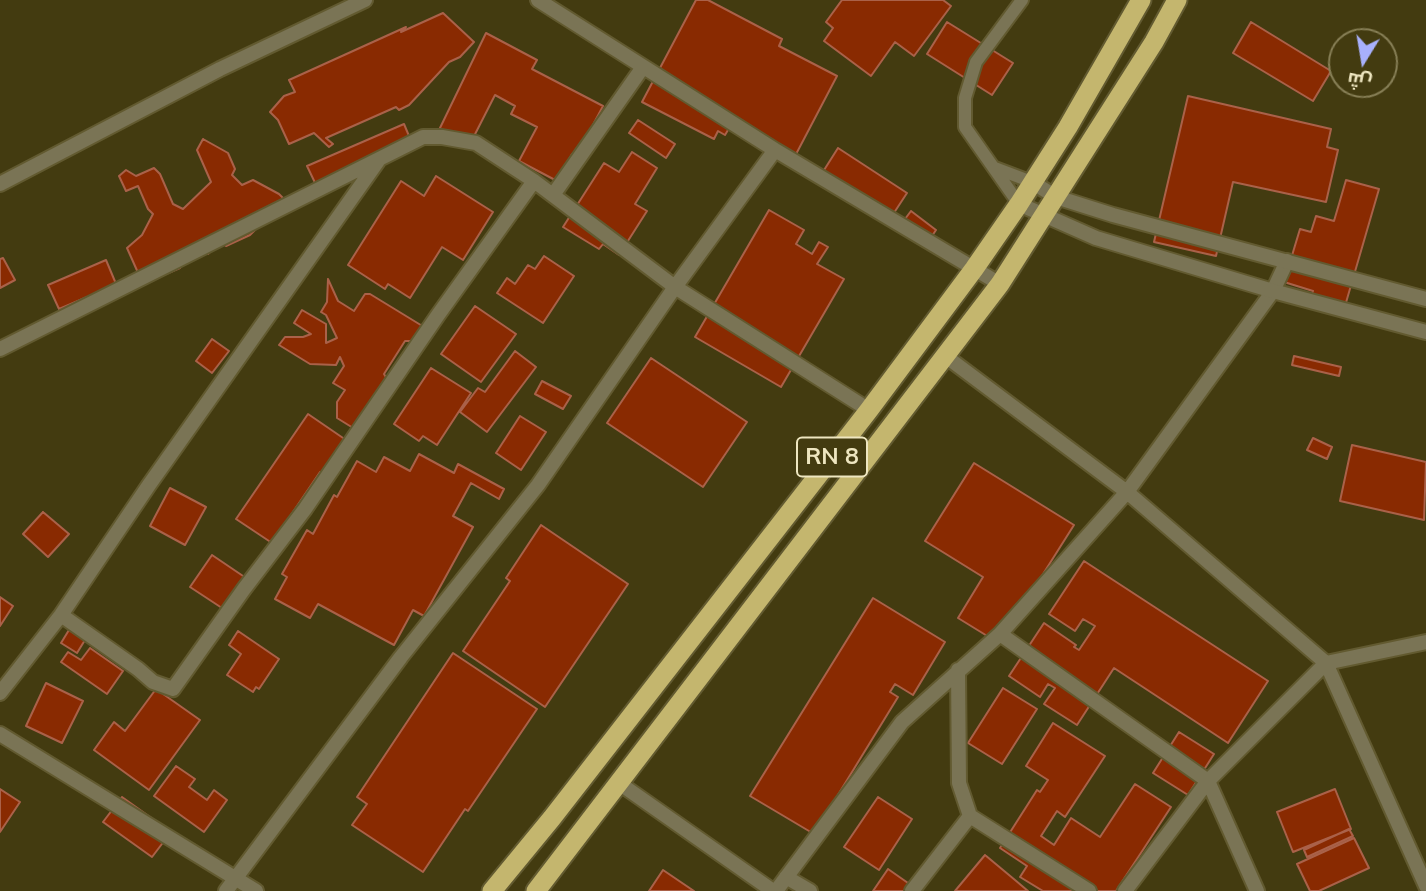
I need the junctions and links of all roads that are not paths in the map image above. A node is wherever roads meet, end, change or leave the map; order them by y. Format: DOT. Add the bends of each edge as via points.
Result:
graph roads {
  1 [pos="366,0"];
  2 [pos="538,0"];
  3 [pos="1022,0"];
  4 [pos="1140,0"];
  5 [pos="1177,0"];
  6 [pos="643,67"];
  7 [pos="775,150"];
  8 [pos="380,158"];
  9 [pos="995,168"];
  10 [pos="534,181"];
  11 [pos="1032,182"];
  12 [pos="0,184"];
  13 [pos="552,195"];
  14 [pos="1056,197"];
  15 [pos="1019,204"];
  16 [pos="1044,216"];
  17 [pos="1287,261"];
  18 [pos="974,269"];
  19 [pos="1000,284"];
  20 [pos="675,287"];
  21 [pos="1273,291"];
  22 [pos="1426,299"];
  23 [pos="1426,332"];
  24 [pos="0,349"];
  25 [pos="944,355"];
  26 [pos="869,410"];
  27 [pos="1127,492"];
  28 [pos="61,615"];
  29 [pos="1000,634"];
  30 [pos="1426,642"];
  31 [pos="1326,663"];
  32 [pos="958,670"];
  33 [pos="0,693"];
  34 [pos="0,734"];
  35 [pos="1208,782"];
  36 [pos="619,783"];
  37 [pos="970,816"];
  38 [pos="236,877"];
  39 [pos="786,877"];
  40 [pos="1426,886"];
  41 [pos="226,891"];
  42 [pos="256,891"];
  43 [pos="492,891"];
  44 [pos="536,891"];
  45 [pos="774,891"];
  46 [pos="810,891"];
  47 [pos="912,891"];
  48 [pos="1089,891"];
  49 [pos="1125,891"];
  50 [pos="1257,891"];
  1 -- 12 [label="street" via="220,69"];
  2 -- 6 [label="street"];
  3 -- 9 [label="lane" via="976,62 965,98 965,127"];
  4 -- 11 [label="highway, RN 8"];
  5 -- 14 [label="highway, RN 8"];
  6 -- 7 [label="street"];
  6 -- 13 [label="street"];
  7 -- 18 [label="street"];
  7 -- 20 [label="street"];
  8 -- 10 [label="street" via="423,137 458,139 476,143"];
  8 -- 24 [label="street"];
  8 -- 28 [label="street"];
  9 -- 11 [label="lane"];
  9 -- 15 [label="lane"];
  10 -- 13 [label="street"];
  10 -- 28 [label="street" via="173,689 153,682"];
  11 -- 14 [label="street"];
  11 -- 15 [label="highway, RN 8"];
  13 -- 20 [label="street"];
  14 -- 16 [label="highway, RN 8"];
  14 -- 17 [label="street"];
  15 -- 16 [label="street"];
  15 -- 18 [label="highway, RN 8"];
  16 -- 19 [label="highway, RN 8"];
  16 -- 21 [label="street" via="1096,238"];
  17 -- 21 [label="street"];
  17 -- 22 [label="street"];
  18 -- 19 [label="street"];
  18 -- 26 [label="highway, RN 8"];
  19 -- 25 [label="highway, RN 8"];
  20 -- 26 [label="street"];
  20 -- 38 [label="street" via="538,485 401,657"];
  21 -- 23 [label="street"];
  21 -- 27 [label="street"];
  25 -- 27 [label="street"];
  25 -- 36 [label="highway, RN 8"];
  26 -- 43 [label="highway, RN 8"];
  27 -- 29 [label="street"];
  27 -- 31 [label="street"];
  28 -- 33 [label="street"];
  29 -- 32 [label="street"];
  29 -- 35 [label="street"];
  30 -- 31 [label="street"];
  31 -- 35 [label="street"];
  31 -- 40 [label="street"];
  32 -- 37 [label="street" via="959,783"];
  32 -- 39 [label="street" via="902,722"];
  34 -- 38 [label="street"];
  35 -- 49 [label="street"];
  35 -- 50 [label="street"];
  36 -- 44 [label="highway, RN 8"];
  36 -- 45 [label="street"];
  37 -- 47 [label="street"];
  37 -- 48 [label="street"];
  38 -- 41 [label="street"];
  38 -- 42 [label="street"];
  39 -- 45 [label="street"];
  39 -- 46 [label="street"];
}
